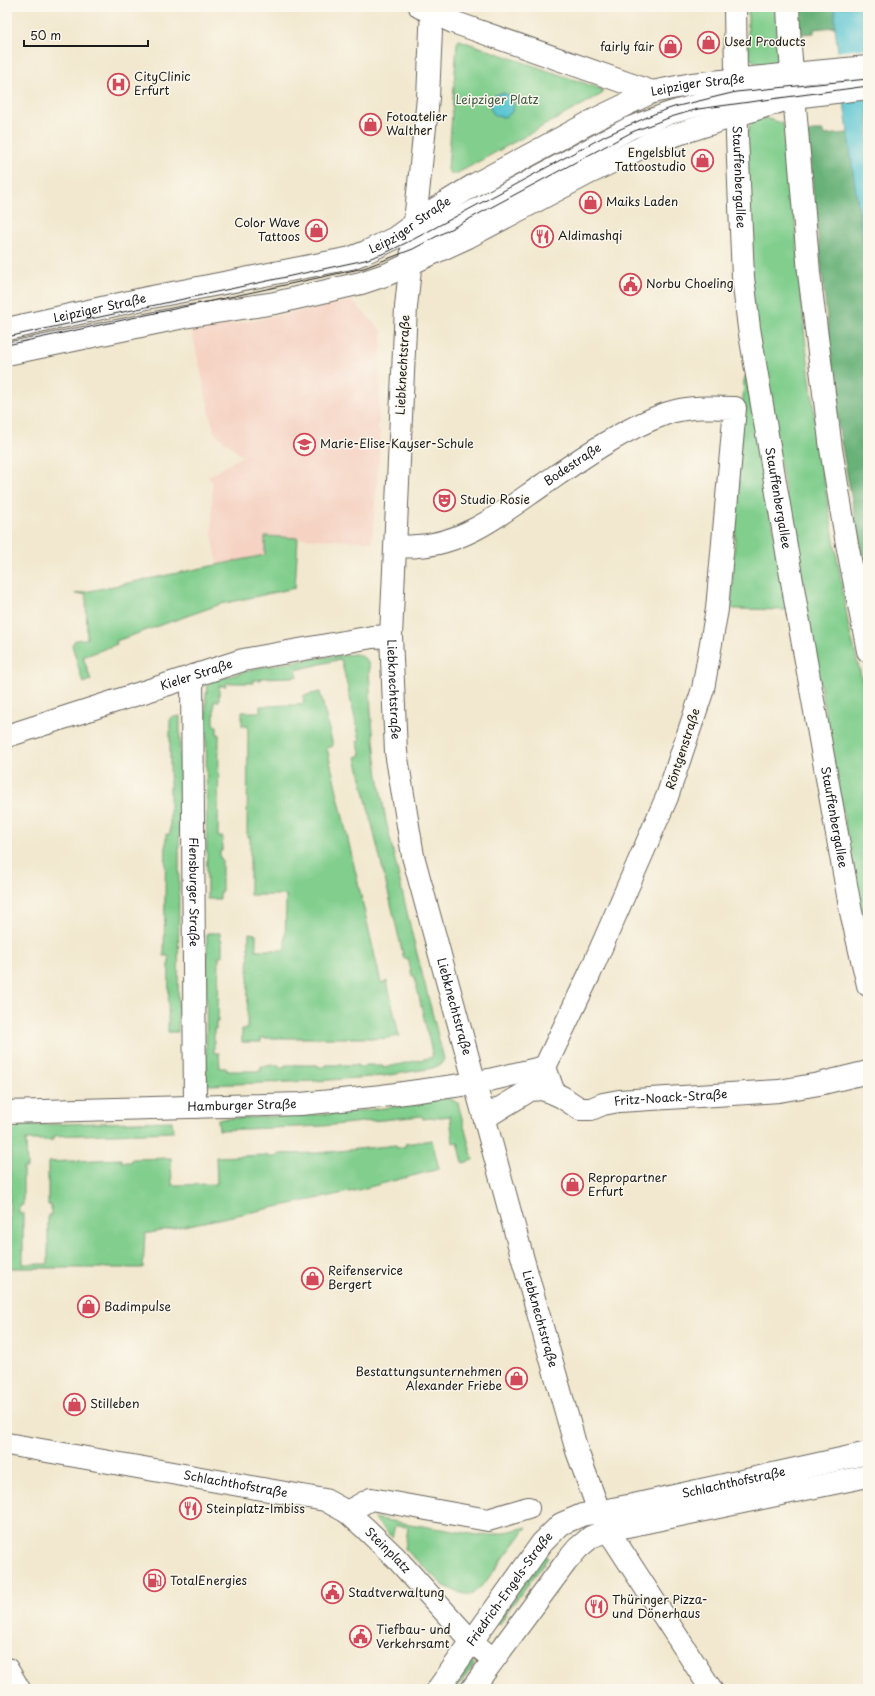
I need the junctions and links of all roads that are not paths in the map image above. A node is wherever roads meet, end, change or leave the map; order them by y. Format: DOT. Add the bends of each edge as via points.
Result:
graph roads {
  1 [pos="735,7"];
  2 [pos="788,7"];
  3 [pos="430,9"];
  4 [pos="868,67"];
  5 [pos="792,74"];
  6 [pos="868,88"];
  7 [pos="652,92"];
  8 [pos="736,97"];
  9 [pos="794,97"];
  10 [pos="416,223"];
  11 [pos="410,271"];
  12 [pos="7,329"];
  13 [pos="7,354"];
  14 [pos="734,408"];
  15 [pos="396,546"];
  16 [pos="391,636"];
  17 [pos="868,650"];
  18 [pos="192,676"];
  19 [pos="7,736"];
  20 [pos="868,984"];
  21 [pos="545,1067"];
  22 [pos="868,1072"];
  23 [pos="476,1083"];
  24 [pos="554,1094"];
  25 [pos="195,1107"];
  26 [pos="7,1112"];
  27 [pos="486,1117"];
  28 [pos="7,1444"];
  29 [pos="868,1453"];
  30 [pos="868,1476"];
  31 [pos="528,1508"];
  32 [pos="347,1512"];
  33 [pos="603,1520"];
  34 [pos="471,1641"];
  35 [pos="493,1659"];
  36 [pos="7,1669"];
  37 [pos="19,1689"];
  38 [pos="438,1689"];
  39 [pos="472,1689"];
  40 [pos="711,1689"];
  1 -- 8 [label="street, Stauffenbergallee"];
  2 -- 5 [label="street"];
  3 -- 7 [label="street" via="453,22"];
  3 -- 10 [label="street" via="428,98"];
  4 -- 5 [label="street, Leipziger Straße"];
  5 -- 8 [label="street, Leipziger Straße"];
  5 -- 9 [label="street"];
  6 -- 9 [label="street"];
  7 -- 8 [label="street, Leipziger Straße" via="685,85"];
  7 -- 10 [label="street, Leipziger Straße" via="474,185"];
  8 -- 9 [label="street"];
  8 -- 11 [label="street, Leipziger Straße" via="468,237"];
  8 -- 20 [label="street, Stauffenbergallee" via="743,277 748,328 851,912"];
  9 -- 17 [label="street" via="809,273 831,448"];
  10 -- 11 [label="street"];
  10 -- 12 [label="street, Leipziger Straße" via="395,238 351,258 147,298"];
  11 -- 13 [label="street, Leipziger Straße" via="275,302 184,317"];
  11 -- 15 [label="street, Liebknechtstraße" via="406,307"];
  14 -- 15 [label="street, Bodestraße" via="703,406 666,414 625,432 473,530 445,541 418,546"];
  14 -- 21 [label="street, Röntgenstraße" via="717,609 703,689 667,797 590,973"];
  15 -- 16 [label="street, Liebknechtstraße"];
  16 -- 18 [label="street, Kieler Straße" via="372,637 250,659"];
  16 -- 23 [label="street, Liebknechtstraße" via="396,752 414,856"];
  18 -- 19 [label="street, Kieler Straße"];
  18 -- 25 [label="street, Flensburger Straße"];
  21 -- 23 [label="street"];
  21 -- 24 [label="street"];
  22 -- 24 [label="street, Fritz-Noack-Straße" via="779,1091 619,1100 580,1109"];
  23 -- 25 [label="street, Hamburger Straße" via="301,1104"];
  23 -- 27 [label="street, Liebknechtstraße"];
  24 -- 27 [label="street, Fritz-Noack-Straße" via="542,1089 530,1090"];
  25 -- 26 [label="street, Hamburger Straße"];
  27 -- 33 [label="street, Liebknechtstraße" via="567,1418"];
  28 -- 32 [label="street, Schlachthofstraße" via="325,1500"];
  29 -- 33 [label="street, Schlachthofstraße" via="638,1504"];
  30 -- 33 [label="street, Schlachthofstraße"];
  31 -- 32 [label="street" via="488,1520 371,1499"];
  32 -- 34 [label="street, Steinplatz" via="396,1558"];
  33 -- 34 [label="street, Friedrich-Engels-Straße" via="582,1514 561,1524 552,1532"];
  33 -- 35 [label="street" via="591,1537 578,1548"];
  33 -- 40 [label="street, Liebknechtstraße"];
  34 -- 35 [label="street, Steinplatz"];
  34 -- 38 [label="street, Friedrich-Engels-Straße"];
  35 -- 39 [label="street"];
  36 -- 37 [label="street"];
}
